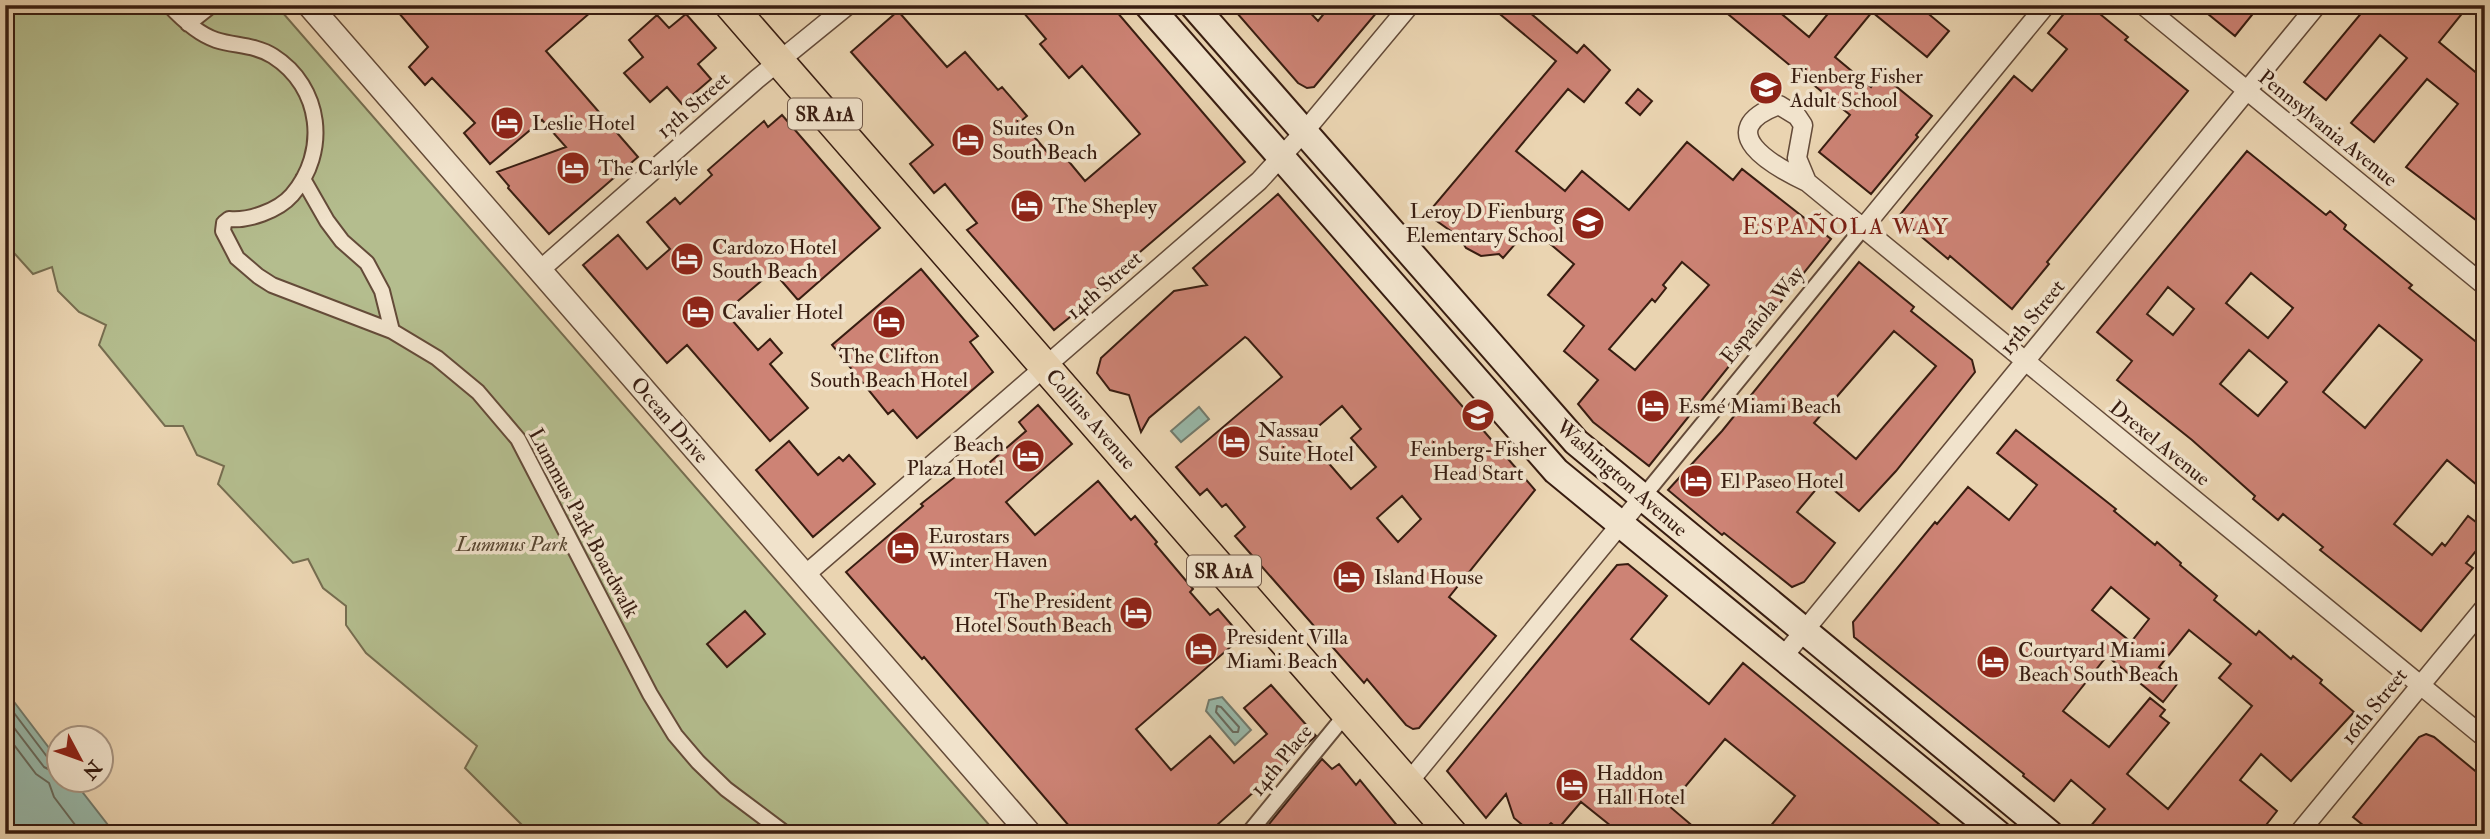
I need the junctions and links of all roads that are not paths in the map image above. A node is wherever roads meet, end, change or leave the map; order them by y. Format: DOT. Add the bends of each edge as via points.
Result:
graph roads {
  1 [pos="169,5"];
  2 [pos="212,5"];
  3 [pos="309,5"];
  4 [pos="730,5"];
  5 [pos="848,5"];
  6 [pos="1148,5"];
  7 [pos="1193,5"];
  8 [pos="1409,5"];
  9 [pos="2046,5"];
  10 [pos="2143,5"];
  11 [pos="2317,5"];
  12 [pos="188,24"];
  13 [pos="779,62"];
  14 [pos="2247,92"];
  15 [pos="1304,132"];
  16 [pos="1282,158"];
  17 [pos="303,179"];
  18 [pos="1807,182"];
  19 [pos="1863,228"];
  20 [pos="540,270"];
  21 [pos="2485,286"];
  22 [pos="392,331"];
  23 [pos="2025,361"];
  24 [pos="1045,366"];
  25 [pos="1642,498"];
  26 [pos="1621,524"];
  27 [pos="805,575"];
  28 [pos="2485,607"];
  29 [pos="1804,631"];
  30 [pos="1782,658"];
  31 [pos="2420,685"];
  32 [pos="1347,713"];
  33 [pos="2485,738"];
  34 [pos="1407,784"];
  35 [pos="786,834"];
  36 [pos="1030,834"];
  37 [pos="1248,834"];
  38 [pos="1452,834"];
  39 [pos="1998,834"];
  40 [pos="2050,834"];
  41 [pos="2298,834"];
  1 -- 12 [label="street, Lummus Park Boardwalk"];
  2 -- 12 [label="street"];
  3 -- 20 [label="street, Ocean Drive"];
  4 -- 13 [label="main road, Collins Avenue / SR A1A"];
  5 -- 13 [label="street, 13th Street"];
  6 -- 16 [label="main road, Washington Avenue"];
  7 -- 15 [label="main road, Washington Avenue"];
  8 -- 15 [label="street, 14th Street"];
  9 -- 19 [label="street, Española Way"];
  10 -- 14 [label="street, Pennsylvania Avenue"];
  11 -- 14 [label="street, 15th Street"];
  12 -- 17 [label="street, Lummus Park Boardwalk" via="214,40 272,55 293,72 308,93 317,128 316,147"];
  13 -- 20 [label="street, 13th Street"];
  13 -- 24 [label="main road, Collins Avenue / SR A1A"];
  14 -- 21 [label="street, Pennsylvania Avenue"];
  14 -- 23 [label="street, 15th Street"];
  15 -- 16 [label="street, 14th Street"];
  15 -- 25 [label="main road, Washington Avenue" via="1551,417"];
  16 -- 24 [label="street, 14th Street"];
  16 -- 26 [label="main road, Washington Avenue" via="1540,455"];
  17 -- 22 [label="street" via="342,241 367,263 382,291"];
  17 -- 22 [label="street, Lummus Park Boardwalk" via="277,207 237,222 226,221 222,228 227,242 237,258 272,285"];
  18 -- 19 [label="street, Drexel Avenue"];
  19 -- 23 [label="street, Drexel Avenue"];
  19 -- 25 [label="street, Española Way"];
  20 -- 27 [label="street, Ocean Drive"];
  22 -- 35 [label="street, Lummus Park Boardwalk" via="437,358 478,392 518,439 675,735 726,789"];
  23 -- 29 [label="street, 15th Street"];
  23 -- 31 [label="street, Drexel Avenue"];
  24 -- 27 [label="street, 14th Street"];
  24 -- 32 [label="main road, Collins Avenue / SR A1A"];
  25 -- 26 [label="street, Española Way"];
  25 -- 29 [label="main road, Washington Avenue"];
  26 -- 30 [label="main road, Washington Avenue"];
  26 -- 34 [label="street, Española Way"];
  27 -- 36 [label="street, Ocean Drive"];
  28 -- 31 [label="street, 16th Street"];
  29 -- 30 [label="street, 15th Street"];
  29 -- 40 [label="main road, Washington Avenue"];
  30 -- 39 [label="main road, Washington Avenue"];
  31 -- 33 [label="street, Drexel Avenue"];
  31 -- 41 [label="street, 16th Street"];
  32 -- 34 [label="main road, Collins Avenue / SR A1A"];
  32 -- 37 [label="street, 14th Place"];
  34 -- 38 [label="main road, Collins Avenue / SR A1A"];
}
